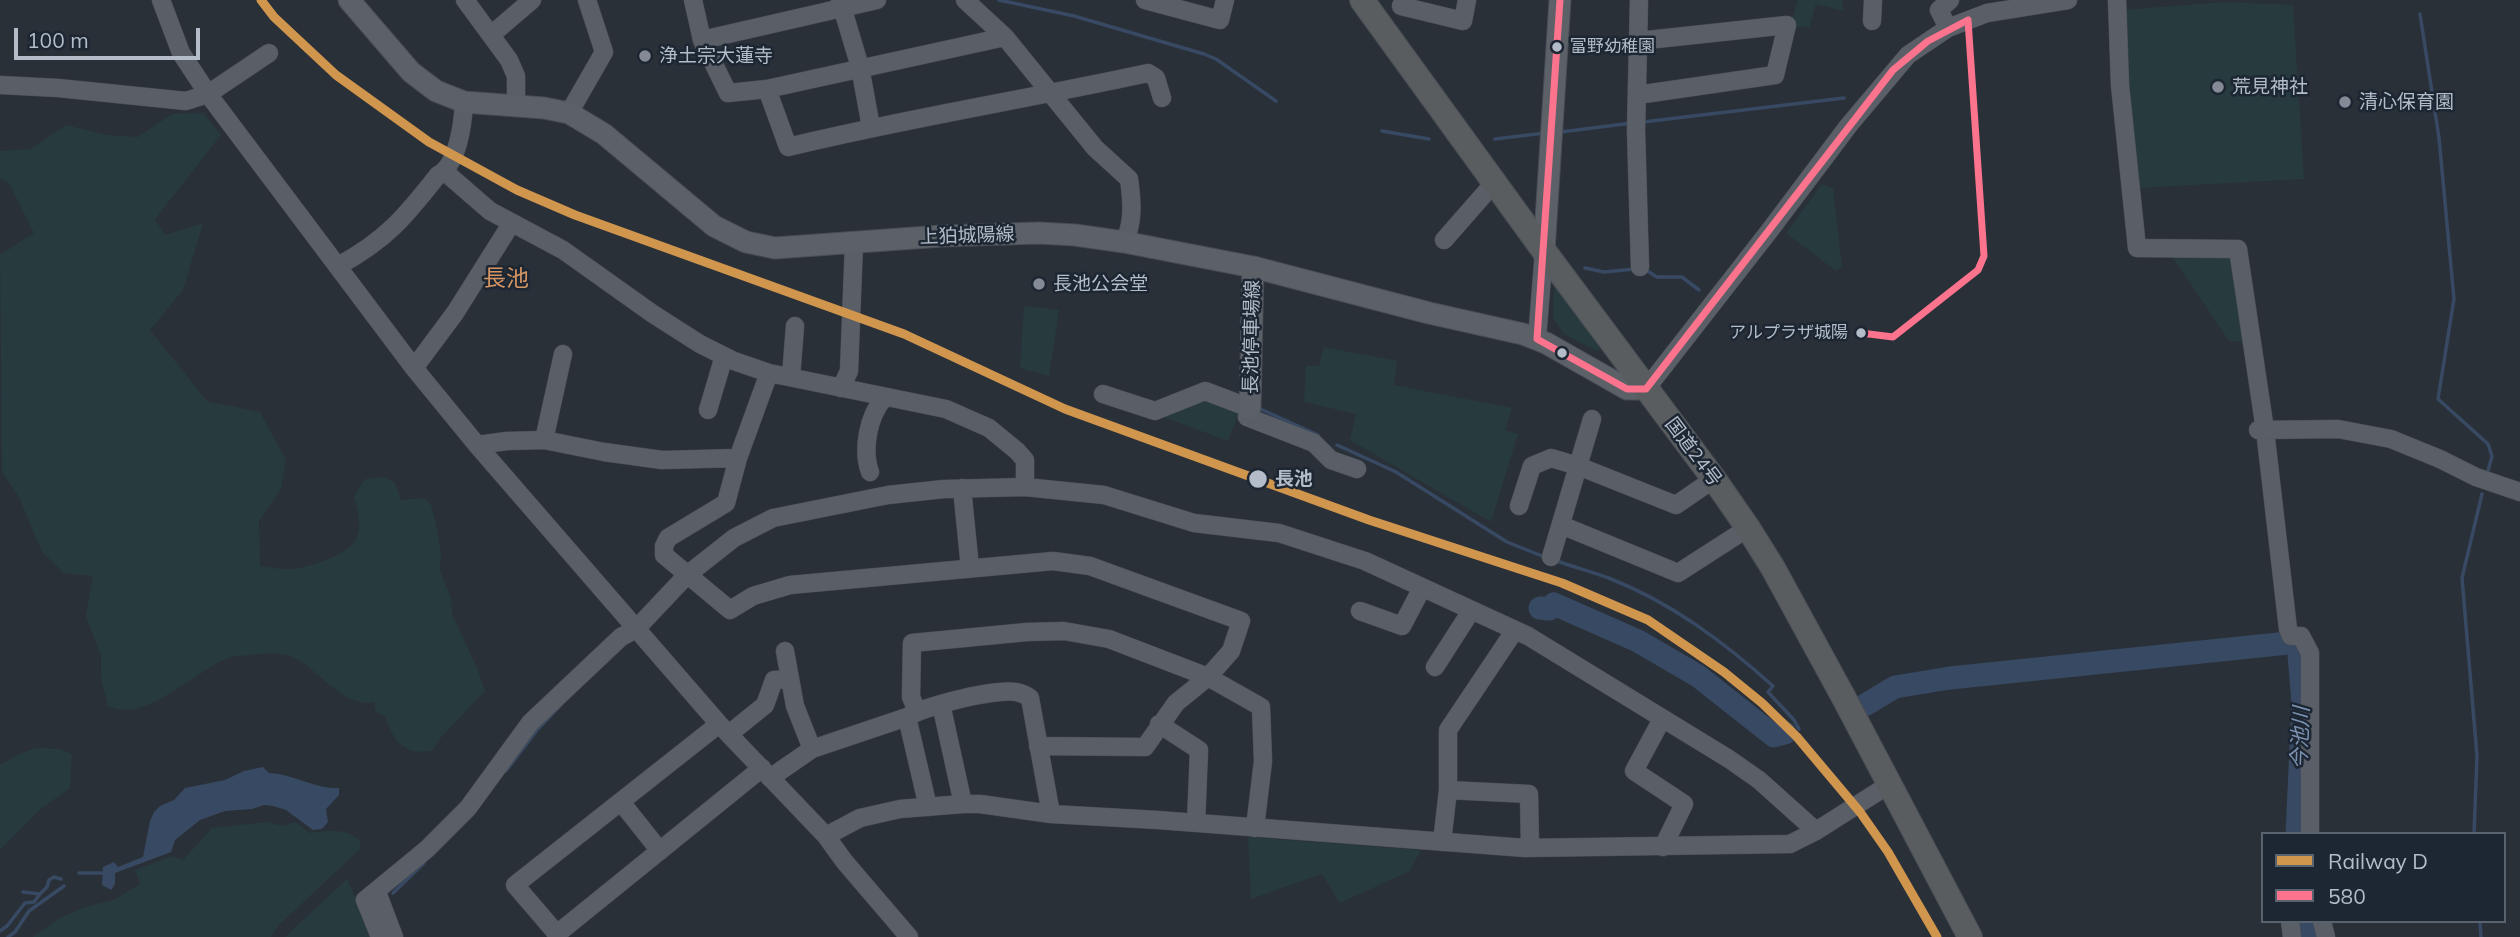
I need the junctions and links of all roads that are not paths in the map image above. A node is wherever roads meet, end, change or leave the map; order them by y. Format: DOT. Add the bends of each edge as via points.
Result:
graph roads {
  1 [pos="161,0"];
  2 [pos="349,0"];
  3 [pos="465,0"];
  4 [pos="532,0"];
  5 [pos="587,0"];
  6 [pos="693,0"];
  7 [pos="877,0"];
  8 [pos="965,0"];
  9 [pos="1145,0"];
  10 [pos="1224,0"];
  11 [pos="1362,0"];
  12 [pos="1467,0"];
  13 [pos="1560,0"];
  14 [pos="1639,0"];
  15 [pos="1873,0"];
  16 [pos="2068,0"];
  17 [pos="2117,0"];
  18 [pos="1401,3"];
  19 [pos="1943,3"];
  20 [pos="841,4"];
  21 [pos="1872,21"];
  22 [pos="1380,24"];
  23 [pos="1948,28"];
  24 [pos="491,36"];
  25 [pos="1004,37"];
  26 [pos="702,40"];
  27 [pos="1638,41"];
  28 [pos="269,53"];
  29 [pos="860,67"];
  30 [pos="0,85"];
  31 [pos="767,89"];
  32 [pos="208,94"];
  33 [pos="1050,94"];
  34 [pos="1637,95"];
  35 [pos="1162,98"];
  36 [pos="464,102"];
  37 [pos="516,106"];
  38 [pos="569,113"];
  39 [pos="872,127"];
  40 [pos="445,172"];
  41 [pos="1494,183"];
  42 [pos="511,224"];
  43 [pos="1445,240"];
  44 [pos="1124,242"];
  45 [pos="854,243"];
  46 [pos="1544,251"];
  47 [pos="338,266"];
  48 [pos="1254,267"];
  49 [pos="1640,267"];
  50 [pos="795,326"];
  51 [pos="1537,339"];
  52 [pos="563,354"];
  53 [pos="724,356"];
  54 [pos="414,368"];
  55 [pos="769,373"];
  56 [pos="791,377"];
  57 [pos="841,388"];
  58 [pos="1646,389"];
  59 [pos="1103,394"];
  60 [pos="884,398"];
  61 [pos="1250,408"];
  62 [pos="708,410"];
  63 [pos="1592,419"];
  64 [pos="2262,430"];
  65 [pos="544,440"];
  66 [pos="477,444"];
  67 [pos="738,458"];
  68 [pos="1578,466"];
  69 [pos="1357,470"];
  70 [pos="870,472"];
  71 [pos="1714,479"];
  72 [pos="1025,487"];
  73 [pos="962,488"];
  74 [pos="2520,492"];
  75 [pos="1519,506"];
  76 [pos="1560,525"];
  77 [pos="1748,528"];
  78 [pos="1551,557"];
  79 [pos="971,568"];
  80 [pos="687,575"];
  81 [pos="1422,588"];
  82 [pos="1360,611"];
  83 [pos="1471,611"];
  84 [pos="635,629"];
  85 [pos="1515,630"];
  86 [pos="785,651"];
  87 [pos="1435,667"];
  88 [pos="1208,677"];
  89 [pos="789,679"];
  90 [pos="941,704"];
  91 [pos="912,714"];
  92 [pos="1662,719"];
  93 [pos="1159,724"];
  94 [pos="724,729"];
  95 [pos="1038,746"];
  96 [pos="812,749"];
  97 [pos="766,773"];
  98 [pos="1890,784"];
  99 [pos="1448,790"];
  100 [pos="621,802"];
  101 [pos="963,804"];
  102 [pos="928,807"];
  103 [pos="1051,814"];
  104 [pos="1196,823"];
  105 [pos="1255,828"];
  106 [pos="1816,831"];
  107 [pos="2311,832"];
  108 [pos="826,836"];
  109 [pos="1442,842"];
  110 [pos="1663,847"];
  111 [pos="1530,848"];
  112 [pos="660,851"];
  113 [pos="377,892"];
  114 [pos="380,937"];
  115 [pos="394,937"];
  116 [pos="909,937"];
  117 [pos="1970,937"];
  1 -- 32 [label="street" via="181,53"];
  2 -- 36 [label="main road, 上狛城陽線" via="411,72 436,91"];
  3 -- 24 [label="street"];
  4 -- 24 [label="street"];
  5 -- 38 [label="street" via="604,52"];
  6 -- 26 [label="street"];
  7 -- 20 [label="street"];
  8 -- 25 [label="street"];
  9 -- 10 [label="street" via="1220,20"];
  11 -- 22 [label="highway, 国道24号"];
  12 -- 18 [label="street" via="1463,20"];
  13 -- 46 [label="main road"];
  14 -- 27 [label="street"];
  15 -- 21 [label="street"];
  16 -- 23 [label="street" via="1987,12"];
  17 -- 64 [label="street" via="2120,85 2137,248 2238,249"];
  18 -- 22 [label="street"];
  19 -- 23 [label="street" via="1939,10"];
  20 -- 26 [label="street"];
  20 -- 29 [label="street"];
  22 -- 41 [label="highway, 国道24号"];
  23 -- 58 [label="street" via="1893,70"];
  24 -- 37 [label="street" via="516,76"];
  25 -- 29 [label="street"];
  25 -- 33 [label="street"];
  26 -- 31 [label="street" via="728,93"];
  27 -- 34 [label="street"];
  27 -- 34 [label="street" via="1787,25 1775,75"];
  28 -- 32 [label="street"];
  29 -- 31 [label="street"];
  29 -- 39 [label="street"];
  30 -- 32 [label="street" via="186,101"];
  31 -- 39 [label="street" via="788,147"];
  32 -- 47 [label="street"];
  33 -- 35 [label="street" via="1149,73 1156,78"];
  33 -- 39 [label="street"];
  33 -- 44 [label="street" via="1095,148 1129,179 1129,231"];
  34 -- 49 [label="street"];
  36 -- 37 [label="main road, 上狛城陽線"];
  36 -- 40 [label="street" via="463,125"];
  37 -- 38 [label="main road, 上狛城陽線"];
  38 -- 45 [label="main road, 上狛城陽線" via="604,134 714,226 747,242 775,248"];
  40 -- 42 [label="street"];
  40 -- 47 [label="street" via="388,234"];
  41 -- 43 [label="street"];
  41 -- 46 [label="highway, 国道24号"];
  42 -- 53 [label="street" via="563,250 653,314"];
  42 -- 54 [label="street"];
  44 -- 45 [label="main road, 上狛城陽線" via="1039,233"];
  44 -- 48 [label="main road, 上狛城陽線"];
  45 -- 57 [label="street" via="849,371"];
  46 -- 51 [label="street"];
  46 -- 58 [label="highway, 国道24号"];
  47 -- 54 [label="street"];
  48 -- 51 [label="main road, 上狛城陽線"];
  48 -- 61 [label="main road, 長池停車場線"];
  50 -- 56 [label="street"];
  51 -- 58 [label="main road, 上狛城陽線" via="1627,390"];
  52 -- 65 [label="street"];
  53 -- 55 [label="street"];
  53 -- 62 [label="street"];
  54 -- 66 [label="street"];
  55 -- 56 [label="street"];
  55 -- 67 [label="street"];
  56 -- 57 [label="street"];
  57 -- 60 [label="street"];
  58 -- 71 [label="highway, 国道24号"];
  59 -- 61 [label="street" via="1155,411 1205,391"];
  60 -- 70 [label="street" via="877,406 866,448"];
  60 -- 72 [label="street" via="946,409 989,428 1025,460"];
  61 -- 69 [label="street" via="1247,417 1314,443 1331,460"];
  63 -- 68 [label="street"];
  64 -- 74 [label="street" via="2338,429 2390,439"];
  64 -- 107 [label="street" via="2288,629 2310,653"];
  65 -- 66 [label="street"];
  65 -- 67 [label="street" via="662,460"];
  66 -- 84 [label="street"];
  67 -- 80 [label="street" via="726,503 668,537 664,546 664,555"];
  68 -- 71 [label="street" via="1676,505"];
  68 -- 75 [label="street" via="1550,458 1532,466"];
  68 -- 76 [label="street"];
  71 -- 77 [label="highway, 国道24号"];
  72 -- 73 [label="street"];
  72 -- 81 [label="street" via="1104,495 1194,523 1279,533 1365,561"];
  73 -- 79 [label="street"];
  73 -- 80 [label="street" via="888,495 773,518 734,538"];
  76 -- 77 [label="street" via="1678,573"];
  76 -- 78 [label="street"];
  77 -- 98 [label="highway, 国道24号"];
  79 -- 80 [label="street" via="790,585 753,596 730,610"];
  79 -- 88 [label="street" via="1054,561 1090,566 1241,621 1231,651"];
  80 -- 84 [label="street"];
  81 -- 82 [label="street" via="1402,626"];
  81 -- 83 [label="street"];
  83 -- 85 [label="street"];
  83 -- 87 [label="street"];
  84 -- 94 [label="street"];
  84 -- 113 [label="street" via="530,723 468,808"];
  85 -- 92 [label="street"];
  85 -- 99 [label="street" via="1448,730"];
  86 -- 89 [label="street"];
  88 -- 91 [label="street" via="1109,639 1064,631 912,643"];
  88 -- 93 [label="street" via="1175,703"];
  88 -- 105 [label="street" via="1261,707 1263,761"];
  89 -- 94 [label="street" via="774,680 765,705"];
  89 -- 96 [label="street"];
  90 -- 91 [label="street"];
  90 -- 95 [label="street" via="1018,691 1030,698"];
  90 -- 101 [label="street"];
  91 -- 96 [label="street"];
  91 -- 102 [label="street"];
  92 -- 106 [label="street" via="1759,780"];
  92 -- 110 [label="street" via="1634,771 1684,804"];
  93 -- 95 [label="street" via="1145,747"];
  93 -- 104 [label="street" via="1199,750"];
  94 -- 97 [label="street"];
  94 -- 100 [label="street"];
  95 -- 103 [label="street"];
  96 -- 97 [label="street"];
  97 -- 108 [label="street"];
  97 -- 112 [label="street"];
  98 -- 106 [label="street"];
  98 -- 117 [label="highway, 国道24号"];
  99 -- 109 [label="street"];
  99 -- 111 [label="street" via="1529,794"];
  100 -- 112 [label="street"];
  100 -- 112 [label="street" via="515,885 557,933"];
  101 -- 102 [label="street"];
  101 -- 103 [label="street"];
  102 -- 108 [label="street" via="860,818"];
  103 -- 104 [label="street"];
  104 -- 105 [label="street"];
  105 -- 109 [label="street"];
  106 -- 110 [label="street" via="1790,844"];
  108 -- 116 [label="street"];
  109 -- 111 [label="street"];
  110 -- 111 [label="street"];
  113 -- 114 [label="street" via="365,900"];
  113 -- 115 [label="street"];
}
